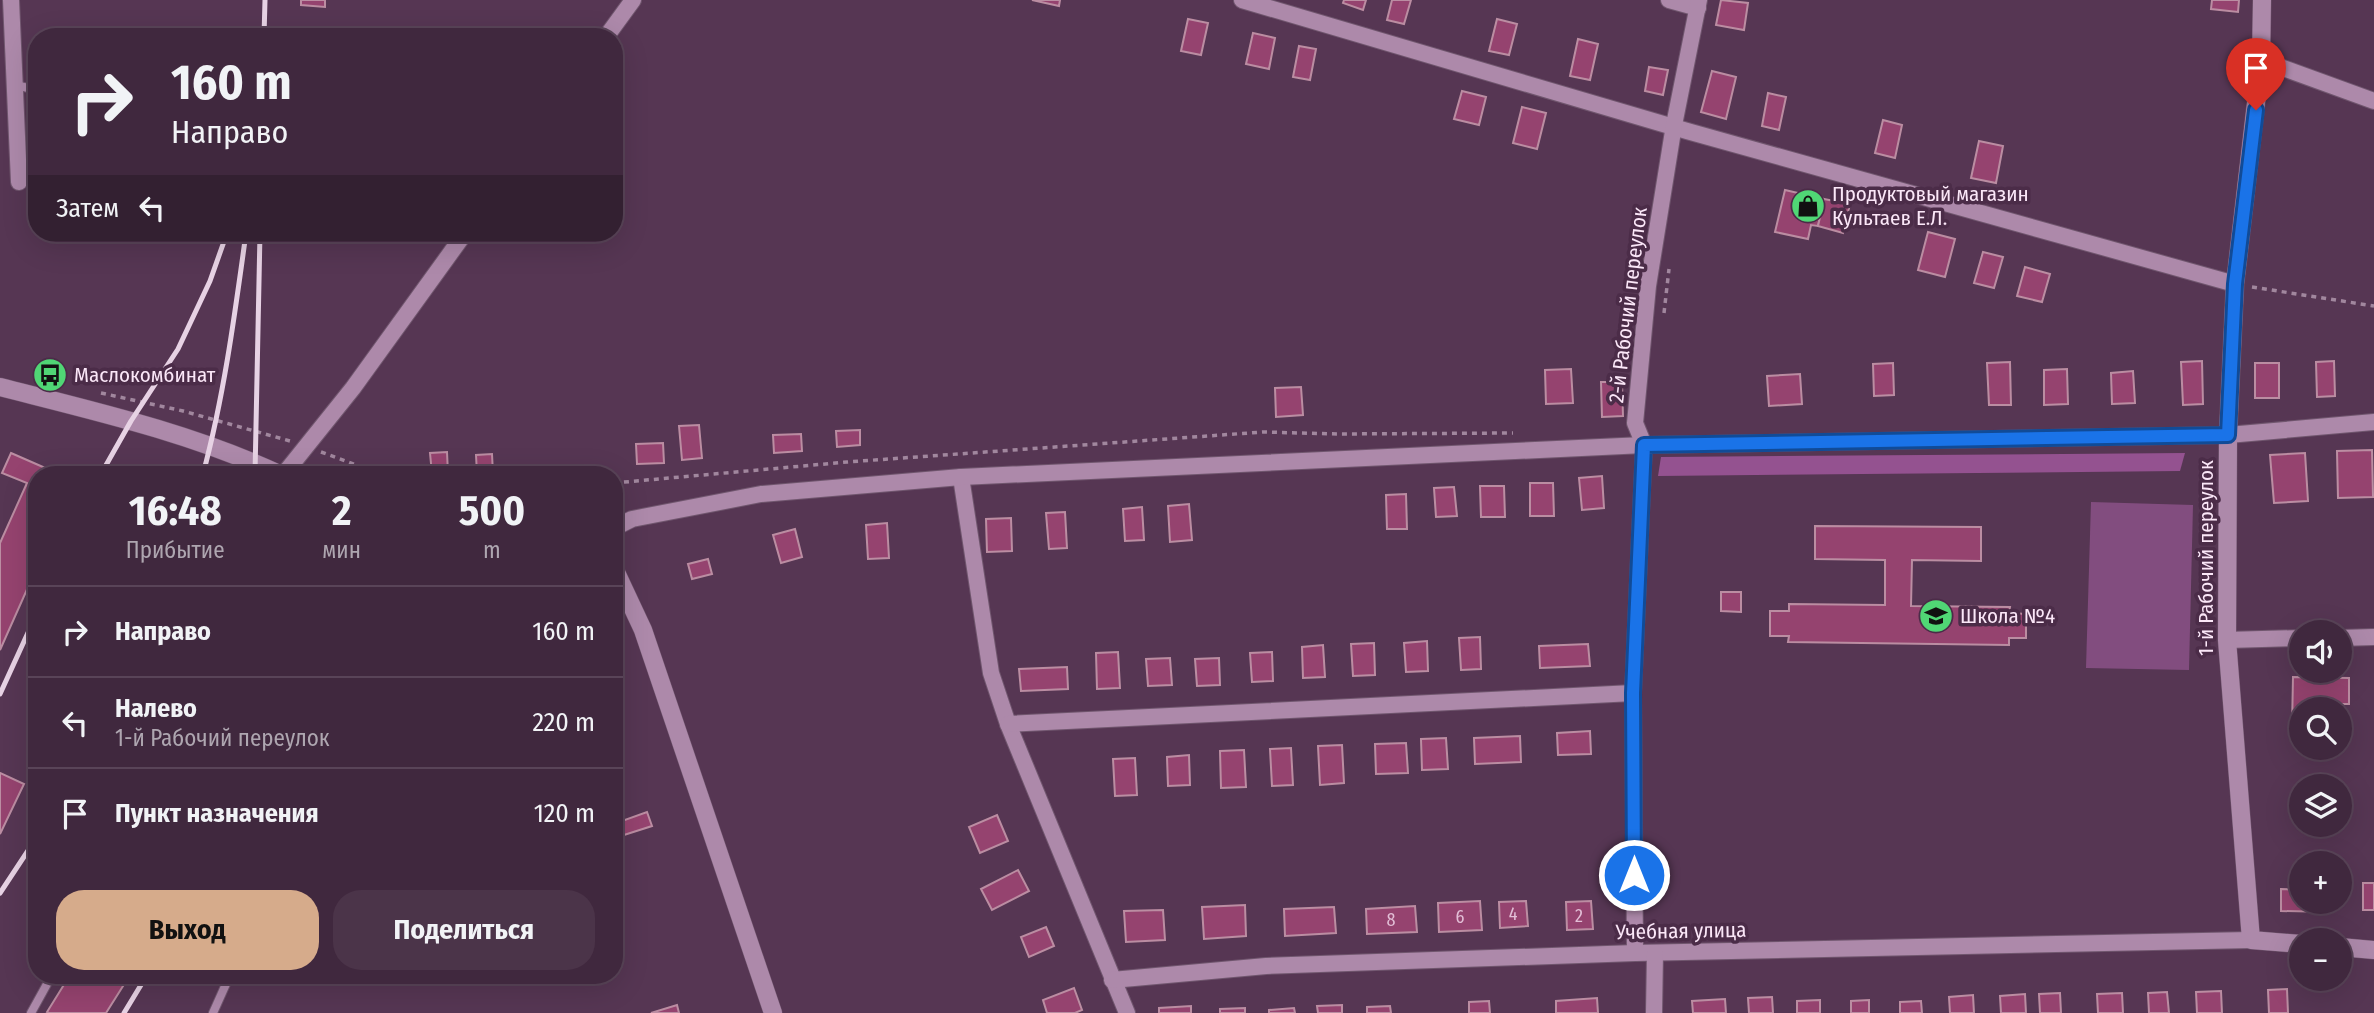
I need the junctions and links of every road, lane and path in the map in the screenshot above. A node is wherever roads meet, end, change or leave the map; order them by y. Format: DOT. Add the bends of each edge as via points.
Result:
graph roads {
  1 [pos="10,0"];
  2 [pos="633,0"];
  3 [pos="1242,0"];
  4 [pos="1669,0"];
  5 [pos="2262,0"];
  6 [pos="1698,4"];
  7 [pos="613,28"];
  8 [pos="2262,60"];
  9 [pos="15,85"];
  10 [pos="28,88"];
  11 [pos="2374,101"];
  12 [pos="1674,125"];
  13 [pos="19,182"];
  14 [pos="458,242"];
  15 [pos="1671,257"];
  16 [pos="2235,284"];
  17 [pos="2374,306"];
  18 [pos="1662,325"];
  19 [pos="0,387"];
  20 [pos="90,390"];
  21 [pos="2374,422"];
  22 [pos="1520,433"];
  23 [pos="2228,435"];
  24 [pos="1644,445"];
  25 [pos="306,446"];
  26 [pos="262,466"];
  27 [pos="288,466"];
  28 [pos="359,466"];
  29 [pos="961,477"];
  30 [pos="623,482"];
  31 [pos="623,524"];
  32 [pos="623,588"];
  33 [pos="2374,637"];
  34 [pos="2352,638"];
  35 [pos="2289,639"];
  36 [pos="2227,640"];
  37 [pos="1633,693"];
  38 [pos="1007,724"];
  39 [pos="2251,940"];
  40 [pos="2289,943"];
  41 [pos="2352,948"];
  42 [pos="2374,950"];
  43 [pos="1635,953"];
  44 [pos="1655,953"];
  45 [pos="1112,979"];
  46 [pos="47,984"];
  47 [pos="226,984"];
  48 [pos="31,1013"];
  49 [pos="213,1013"];
  50 [pos="773,1013"];
  51 [pos="1127,1013"];
  52 [pos="1654,1013"];
  1 -- 9 [label="street"];
  2 -- 7 [label="street"];
  3 -- 12 [label="street"];
  4 -- 6 [label="street"];
  5 -- 8 [label="street, 1-й Рабочий переулок"];
  6 -- 12 [label="street, 2-й Рабочий переулок"];
  8 -- 11 [label="street"];
  8 -- 16 [label="street, 1-й Рабочий переулок"];
  9 -- 10 [label="lane"];
  9 -- 13 [label="street"];
  12 -- 16 [label="street"];
  12 -- 24 [label="street, 2-й Рабочий переулок" via="1648,286 1636,409 1635,423"];
  14 -- 25 [label="street"];
  15 -- 18 [label="path"];
  16 -- 17 [label="path"];
  16 -- 23 [label="street, 1-й Рабочий переулок"];
  19 -- 26 [label="street" via="131,421"];
  20 -- 25 [label="path" via="205,416"];
  21 -- 23 [label="street"];
  22 -- 30 [label="path" via="1263,432"];
  23 -- 24 [label="street"];
  23 -- 36 [label="street, 1-й Рабочий переулок"];
  24 -- 29 [label="street"];
  24 -- 37 [label="street, 2-й Рабочий переулок"];
  25 -- 27 [label="street"];
  25 -- 28 [label="path"];
  29 -- 31 [label="street" via="761,494"];
  29 -- 38 [label="street" via="991,673"];
  32 -- 50 [label="street" via="643,631"];
  33 -- 34 [label="street"];
  35 -- 36 [label="street"];
  36 -- 39 [label="street, 1-й Рабочий переулок"];
  37 -- 38 [label="street"];
  37 -- 43 [label="street, 2-й Рабочий переулок"];
  38 -- 45 [label="street"];
  39 -- 40 [label="street"];
  39 -- 44 [label="street, Учебная улица"];
  41 -- 42 [label="street"];
  43 -- 44 [label="street, Учебная улица"];
  43 -- 45 [label="street, Учебная улица" via="1266,965"];
  44 -- 52 [label="street"];
  45 -- 51 [label="street"];
  46 -- 48 [label="lane"];
  47 -- 49 [label="lane"];
}
